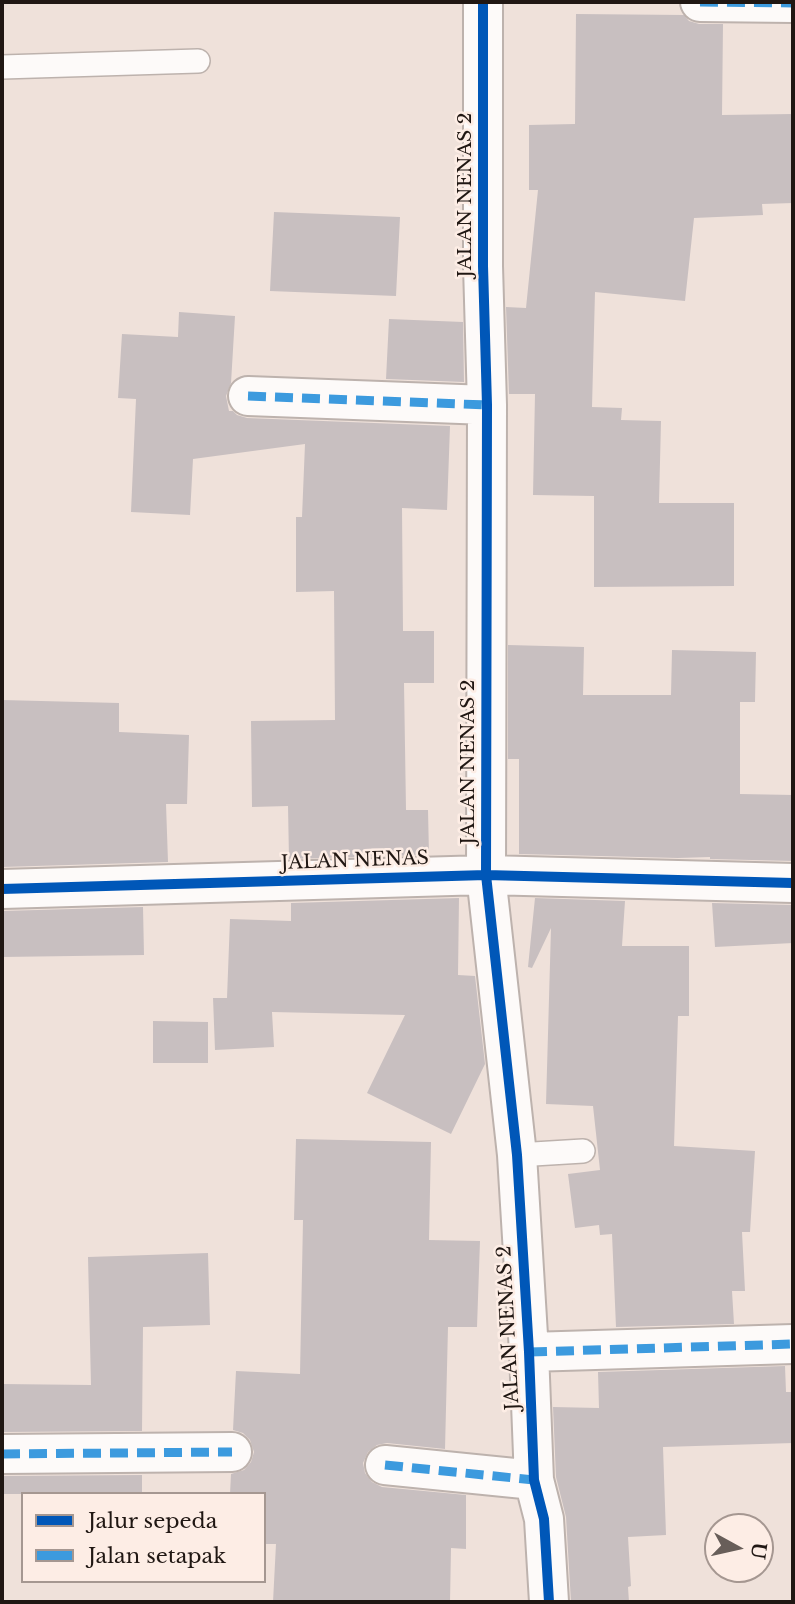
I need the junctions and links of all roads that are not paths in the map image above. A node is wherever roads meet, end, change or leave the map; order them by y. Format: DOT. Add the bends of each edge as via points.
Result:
graph roads {
  1 [pos="484,2"];
  2 [pos="700,2"];
  3 [pos="793,3"];
  4 [pos="198,61"];
  5 [pos="2,67"];
  6 [pos="248,396"];
  7 [pos="487,404"];
  8 [pos="486,875"];
  9 [pos="793,883"];
  10 [pos="2,889"];
  11 [pos="583,1151"];
  12 [pos="517,1155"];
  13 [pos="793,1344"];
  14 [pos="530,1352"];
  15 [pos="232,1452"];
  16 [pos="2,1454"];
  17 [pos="385,1465"];
  18 [pos="534,1480"];
  19 [pos="549,1602"];
  1 -- 7 [label="street, JALAN NENAS 2"];
  2 -- 3 [label="street"];
  4 -- 5 [label="lane"];
  6 -- 7 [label="street"];
  7 -- 8 [label="street, JALAN NENAS 2"];
  8 -- 9 [label="street, JALAN NENAS"];
  8 -- 10 [label="street, JALAN NENAS"];
  8 -- 12 [label="street, JALAN NENAS 2"];
  11 -- 12 [label="lane"];
  12 -- 14 [label="street, JALAN NENAS 2"];
  13 -- 14 [label="street"];
  14 -- 18 [label="street, JALAN NENAS 2"];
  15 -- 16 [label="street"];
  17 -- 18 [label="street"];
  18 -- 19 [label="street, JALAN NENAS 2" via="544,1519"];
}
